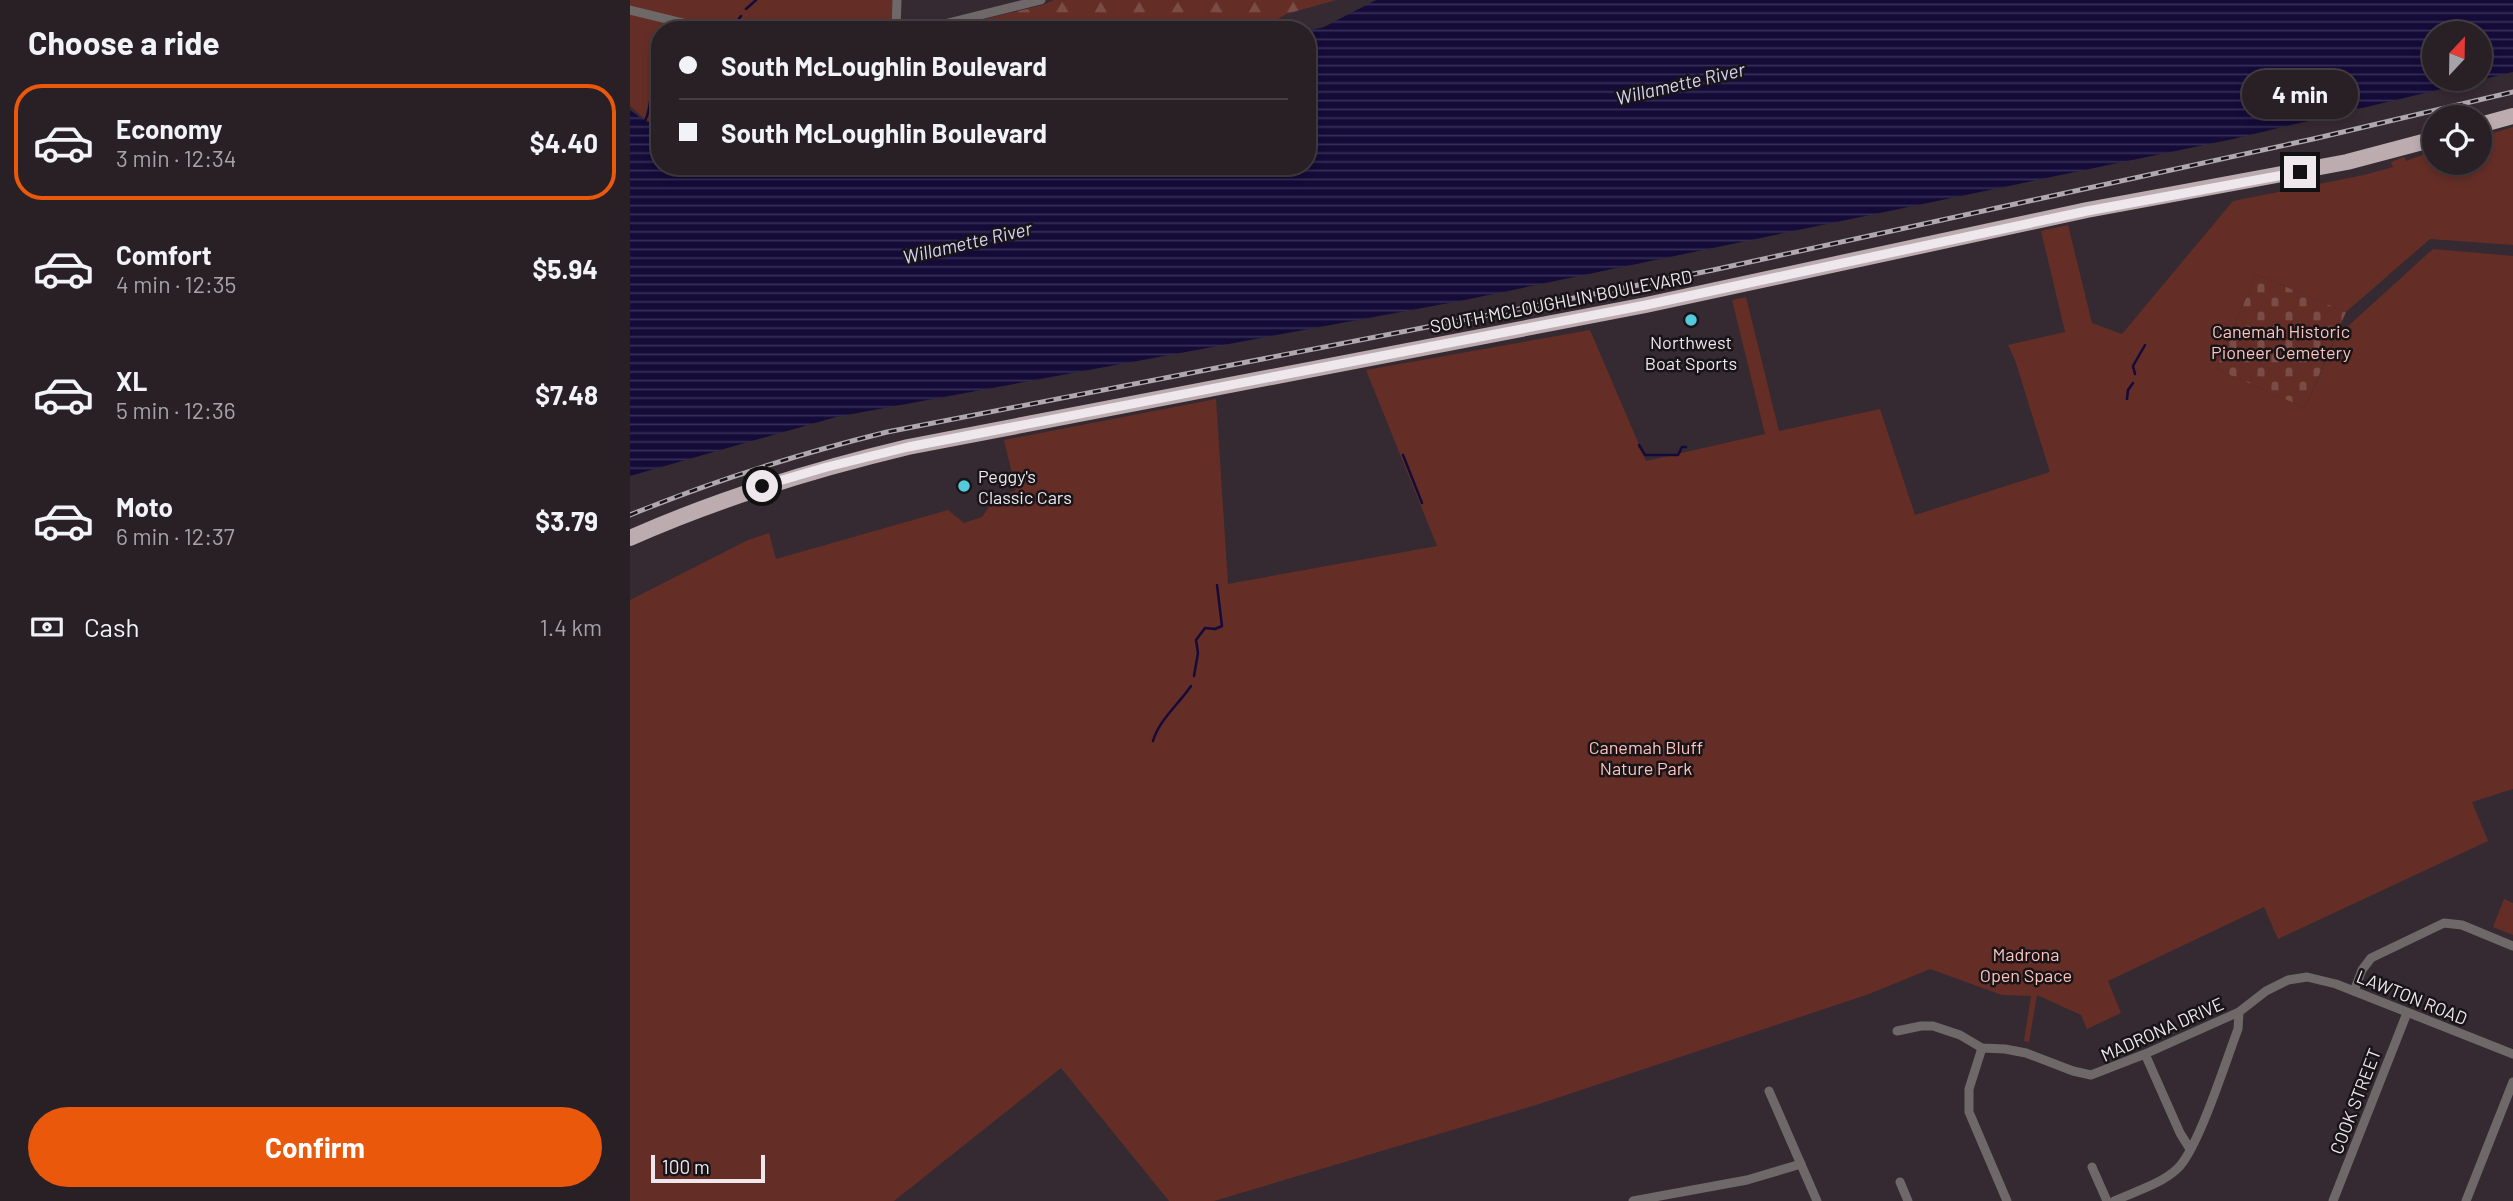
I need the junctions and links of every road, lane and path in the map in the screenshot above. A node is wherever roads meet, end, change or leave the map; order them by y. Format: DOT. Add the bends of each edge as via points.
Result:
graph roads {
  1 [pos="897,0"];
  2 [pos="1041,0"];
  3 [pos="630,10"];
  4 [pos="675,21"];
  5 [pos="896,21"];
  6 [pos="956,21"];
  7 [pos="2513,117"];
  8 [pos="2492,122"];
  9 [pos="2422,142"];
  10 [pos="630,538"];
  11 [pos="2513,946"];
  12 [pos="2297,978"];
  13 [pos="2354,991"];
  14 [pos="2239,1012"];
  15 [pos="2407,1013"];
  16 [pos="1897,1031"];
  17 [pos="1982,1048"];
  18 [pos="2145,1054"];
  19 [pos="2513,1054"];
  20 [pos="2513,1083"];
  21 [pos="1769,1091"];
  22 [pos="2190,1149"];
  23 [pos="1801,1164"];
  24 [pos="2092,1167"];
  25 [pos="1900,1182"];
  26 [pos="1633,1201"];
  27 [pos="1817,1201"];
  28 [pos="1908,1201"];
  29 [pos="2007,1201"];
  30 [pos="2107,1201"];
  31 [pos="2114,1201"];
  32 [pos="2333,1201"];
  33 [pos="2466,1201"];
  1 -- 5 [label="street"];
  2 -- 6 [label="street"];
  3 -- 4 [label="street"];
  7 -- 8 [label="highway"];
  9 -- 10 [label="highway, SOUTH MCLOUGHLIN BOULEVARD" via="2347,162 2075,213 1646,305 908,447 818,469 698,509"];
  11 -- 13 [label="street" via="2462,925 2444,923 2371,958"];
  12 -- 13 [label="street, LAWTON ROAD" via="2318,978"];
  12 -- 14 [label="street, MADRONA DRIVE" via="2278,984"];
  13 -- 15 [label="street, LAWTON ROAD"];
  14 -- 18 [label="street, MADRONA DRIVE"];
  14 -- 22 [label="street" via="2238,1029"];
  15 -- 19 [label="street, LAWTON ROAD"];
  15 -- 32 [label="street, COOK STREET"];
  16 -- 17 [label="street, MADRONA DRIVE" via="1933,1026"];
  17 -- 18 [label="street, MADRONA DRIVE" via="2026,1053 2091,1075"];
  17 -- 29 [label="street" via="1969,1089 1969,1112"];
  18 -- 22 [label="street"];
  20 -- 33 [label="street"];
  21 -- 23 [label="street"];
  22 -- 31 [label="street" via="2170,1175"];
  23 -- 26 [label="street" via="1747,1180"];
  23 -- 27 [label="street"];
  24 -- 30 [label="street"];
  25 -- 28 [label="street"];
}
